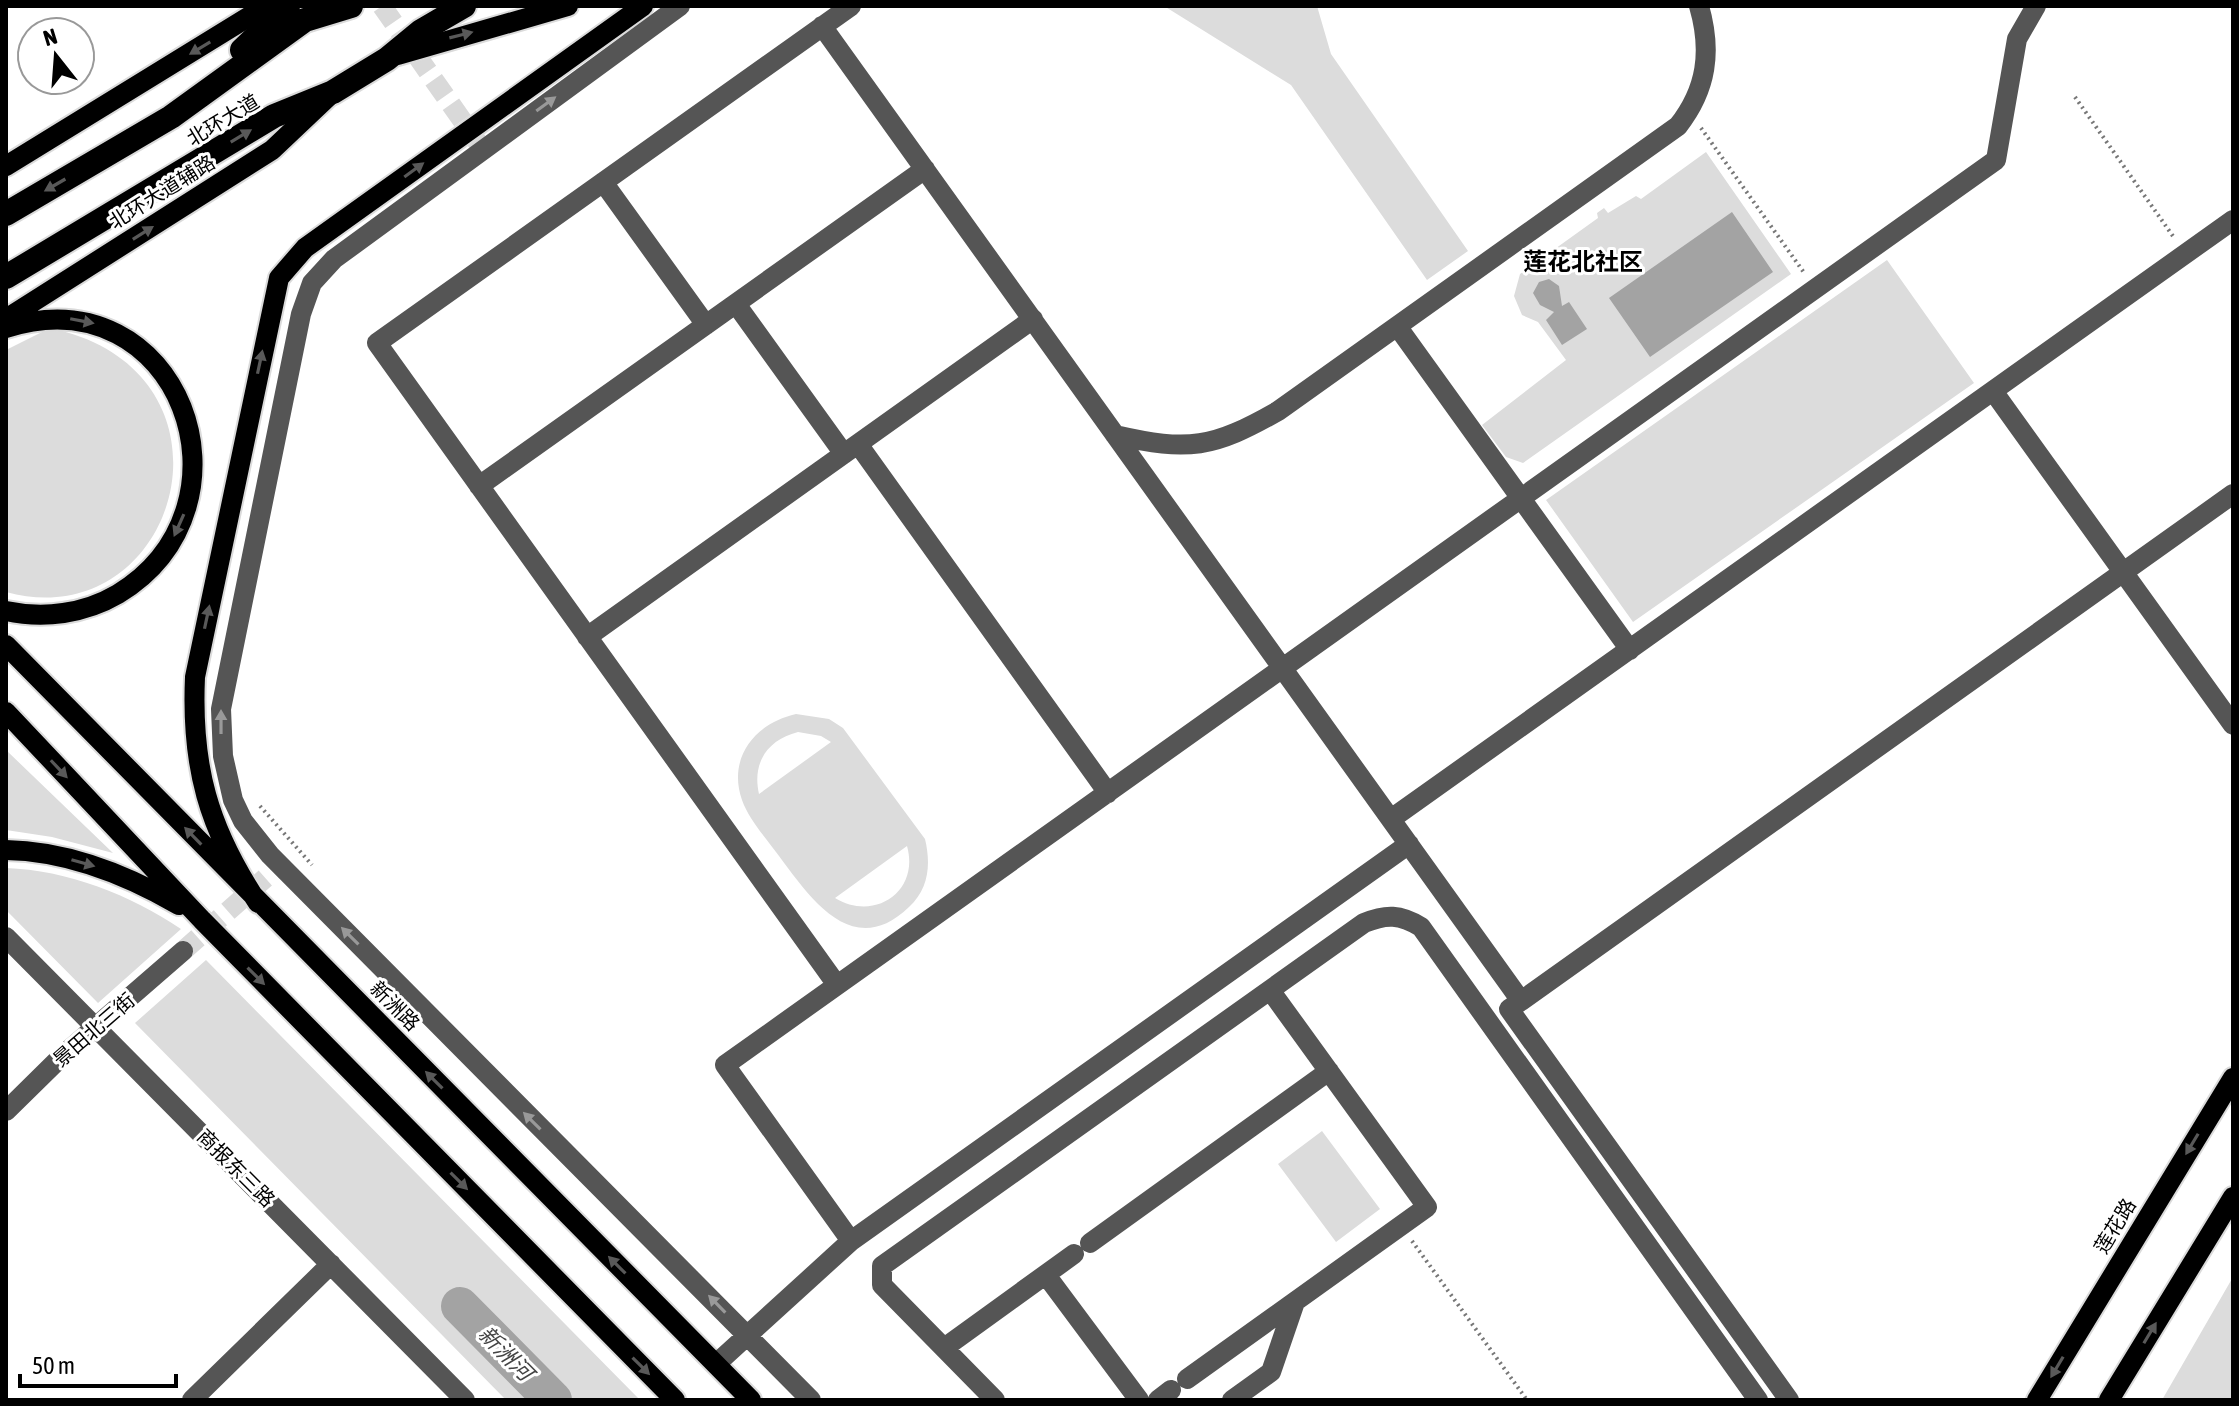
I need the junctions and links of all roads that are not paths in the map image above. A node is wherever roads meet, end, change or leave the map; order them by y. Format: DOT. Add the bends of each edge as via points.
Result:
graph roads {
  1 [pos="266,6"];
  2 [pos="288,6"];
  3 [pos="351,6"];
  4 [pos="464,6"];
  5 [pos="568,6"];
  6 [pos="643,6"];
  7 [pos="680,6"];
  8 [pos="851,6"];
  9 [pos="1699,6"];
  10 [pos="2036,6"];
  11 [pos="822,26"];
  12 [pos="387,59"];
  13 [pos="333,92"];
  14 [pos="171,117"];
  15 [pos="6,166"];
  16 [pos="925,169"];
  17 [pos="603,182"];
  18 [pos="6,214"];
  19 [pos="2233,220"];
  20 [pos="6,277"];
  21 [pos="736,304"];
  22 [pos="6,319"];
  23 [pos="1033,319"];
  24 [pos="706,325"];
  25 [pos="1397,326"];
  26 [pos="6,328"];
  27 [pos="1993,391"];
  28 [pos="1115,435"];
  29 [pos="851,449"];
  30 [pos="479,486"];
  31 [pos="2233,494"];
  32 [pos="1521,498"];
  33 [pos="2123,572"];
  34 [pos="6,611"];
  35 [pos="587,637"];
  36 [pos="6,645"];
  37 [pos="1630,650"];
  38 [pos="1283,668"];
  39 [pos="6,712"];
  40 [pos="2233,725"];
  41 [pos="1108,793"];
  42 [pos="1391,819"];
  43 [pos="1409,844"];
  44 [pos="6,850"];
  45 [pos="258,903"];
  46 [pos="202,920"];
  47 [pos="6,937"];
  48 [pos="183,951"];
  49 [pos="837,985"];
  50 [pos="1270,990"];
  51 [pos="1521,1001"];
  52 [pos="97,1028"];
  53 [pos="1329,1071"];
  54 [pos="2233,1078"];
  55 [pos="6,1111"];
  56 [pos="2233,1197"];
  57 [pos="851,1241"];
  58 [pos="331,1264"];
  59 [pos="1046,1275"];
  60 [pos="1295,1302"];
  61 [pos="747,1335"];
  62 [pos="944,1348"];
  63 [pos="716,1364"];
  64 [pos="1172,1390"];
  65 [pos="192,1400"];
  66 [pos="465,1400"];
  67 [pos="675,1400"];
  68 [pos="751,1400"];
  69 [pos="811,1400"];
  70 [pos="995,1400"];
  71 [pos="1139,1400"];
  72 [pos="1232,1400"];
  73 [pos="1758,1400"];
  74 [pos="1789,1400"];
  75 [pos="2037,1400"];
  76 [pos="2109,1400"];
  1 -- 15 [label="main road, one-way"];
  2 -- 14 [label="highway"];
  3 -- 14 [label="highway, 北环大道" via="305,20"];
  4 -- 12 [label="highway, 北环大道"];
  12 -- 5 [label="main road, one-way"];
  45 -- 6 [label="main road, one-way" via="230,861 210,815 193,713 195,677 279,278 305,248"];
  61 -- 7 [label="street, one-way" via="257,840 233,800 221,732 223,690 301,314 312,283 334,259"];
  8 -- 11 [label="street"];
  9 -- 25 [label="street" via="1707,35 1705,70 1696,102 1678,126"];
  10 -- 32 [label="street" via="2017,39 1996,160"];
  11 -- 16 [label="street"];
  11 -- 17 [label="street"];
  12 -- 13 [label="highway, 北环大道"];
  20 -- 13 [label="highway, 北环大道, one-way" via="274,116"];
  22 -- 13 [label="main road, 北环大道辅路, one-way" via="272,150"];
  14 -- 18 [label="highway, 北环大道, one-way"];
  16 -- 21 [label="street"];
  16 -- 23 [label="street"];
  17 -- 24 [label="street"];
  17 -- 30 [label="street" via="377,343"];
  19 -- 27 [label="street"];
  21 -- 24 [label="street"];
  21 -- 29 [label="street"];
  23 -- 28 [label="street"];
  23 -- 29 [label="street"];
  24 -- 30 [label="street"];
  25 -- 28 [label="street" via="1237,434 1202,446 1158,445"];
  25 -- 32 [label="street"];
  26 -- 34 [label="main road, one-way" via="61,317 106,326 126,338 158,365 180,401 193,462 181,523 145,575 110,599 70,613"];
  27 -- 33 [label="street"];
  27 -- 37 [label="street"];
  28 -- 38 [label="street"];
  29 -- 35 [label="street"];
  29 -- 41 [label="street"];
  30 -- 35 [label="street"];
  31 -- 33 [label="street"];
  32 -- 37 [label="street"];
  32 -- 38 [label="street"];
  33 -- 40 [label="street"];
  33 -- 51 [label="street"];
  35 -- 49 [label="street"];
  45 -- 36 [label="main road, 新洲路, one-way"];
  37 -- 42 [label="street"];
  38 -- 41 [label="street"];
  38 -- 42 [label="street"];
  39 -- 46 [label="main road, one-way"];
  41 -- 49 [label="street"];
  42 -- 43 [label="street"];
  43 -- 51 [label="street"];
  43 -- 57 [label="street"];
  44 -- 46 [label="main road, one-way" via="47,854 102,869"];
  63 -- 45 [label="main road, 新洲路, one-way"];
  46 -- 67 [label="main road, one-way"];
  47 -- 52 [label="street, 商报东三路"];
  48 -- 52 [label="street, 景田北三街"];
  49 -- 57 [label="street" via="725,1065"];
  50 -- 53 [label="street"];
  50 -- 62 [label="street" via="882,1266 882,1285"];
  50 -- 73 [label="street" via="1380,916 1395,915 1421,927"];
  51 -- 74 [label="street" via="1509,1009"];
  52 -- 55 [label="street, 景田北三街"];
  52 -- 58 [label="street, 商报东三路"];
  53 -- 59 [label="street"];
  53 -- 60 [label="street" via="1427,1207"];
  54 -- 75 [label="main road, 莲花路, one-way"];
  76 -- 56 [label="main road, one-way"];
  57 -- 61 [label="street"];
  58 -- 65 [label="street"];
  58 -- 66 [label="street, 商报东三路"];
  59 -- 62 [label="street"];
  59 -- 71 [label="street"];
  60 -- 64 [label="street"];
  60 -- 72 [label="street" via="1271,1372"];
  61 -- 63 [label="street"];
  61 -- 69 [label="street"];
  62 -- 70 [label="street"];
  63 -- 68 [label="main road, 新洲路"];
}
